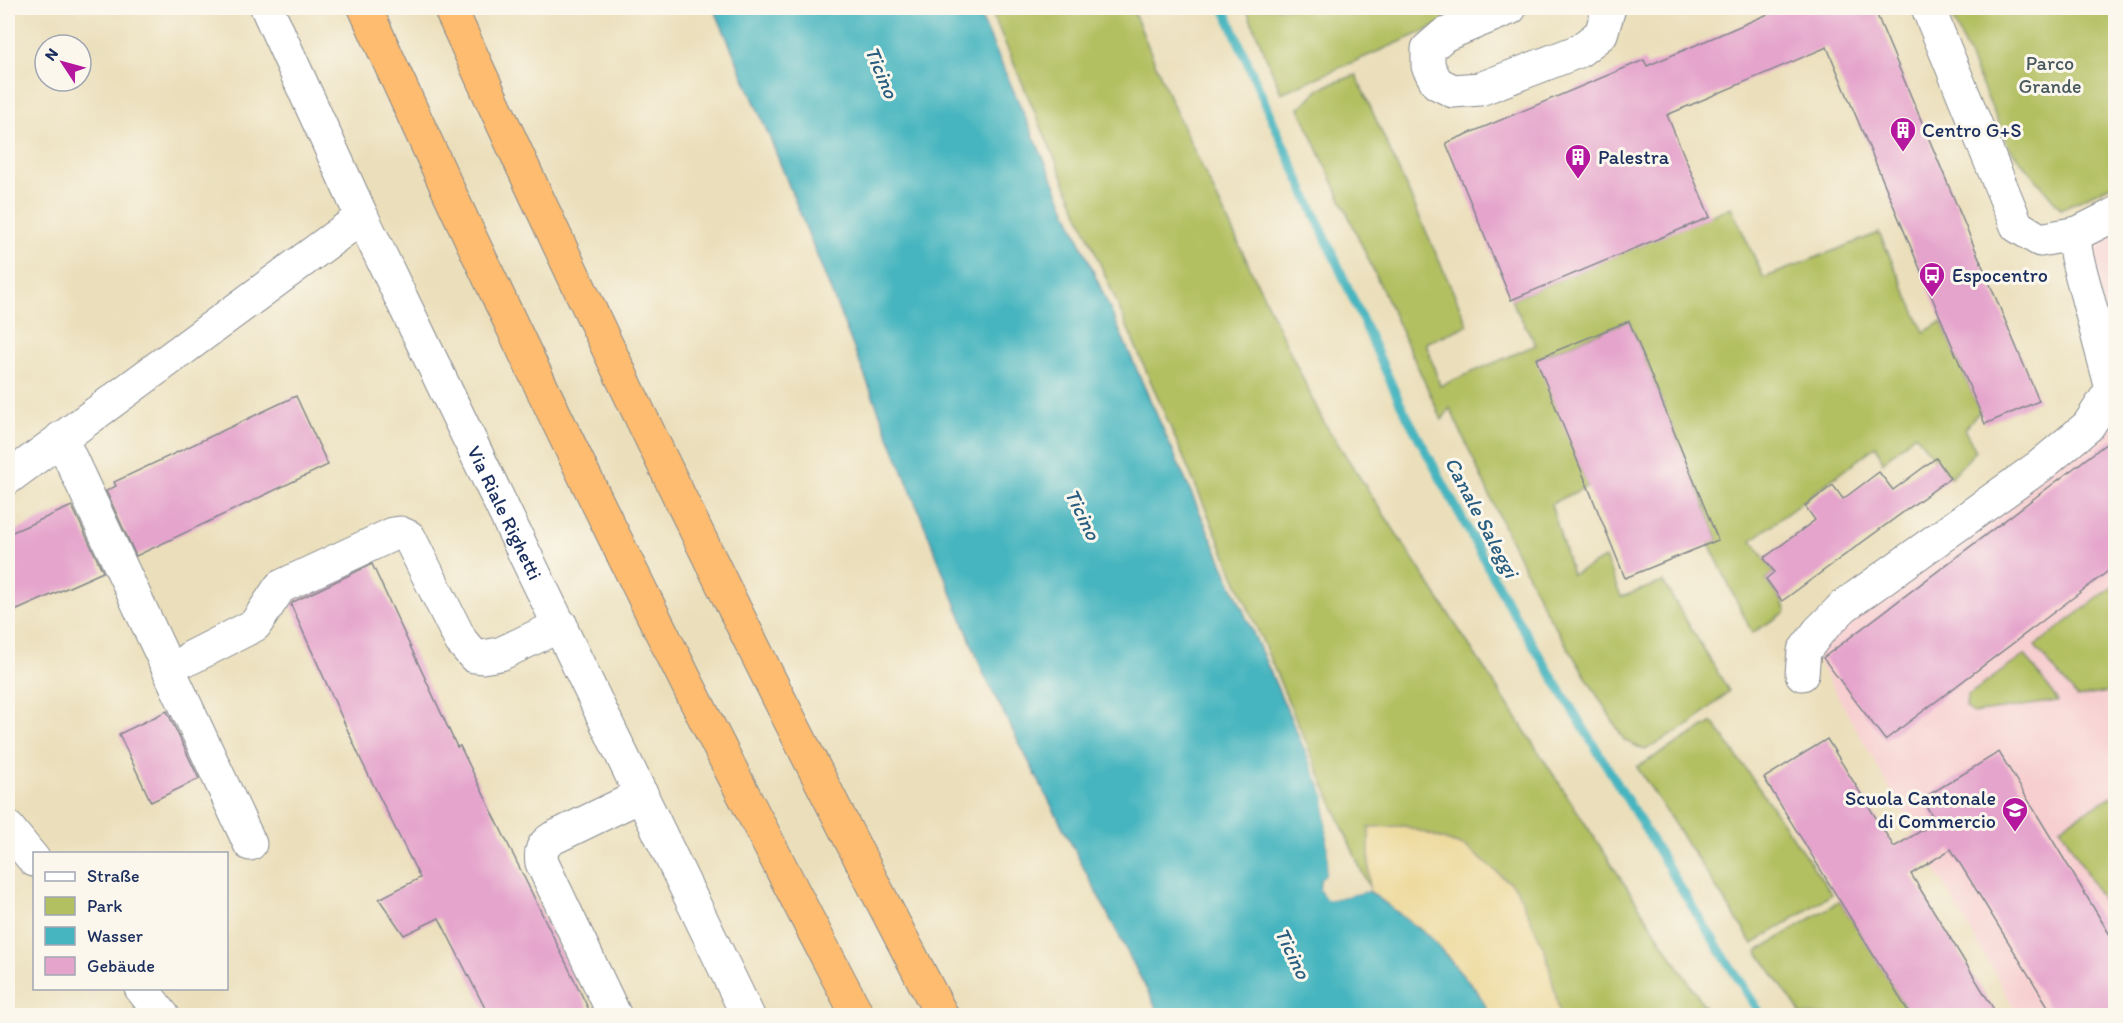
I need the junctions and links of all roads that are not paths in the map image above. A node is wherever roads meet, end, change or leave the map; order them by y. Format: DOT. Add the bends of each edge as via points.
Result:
graph roads {
  1 [pos="267,8"];
  2 [pos="365,8"];
  3 [pos="450,8"];
  4 [pos="1510,8"];
  5 [pos="1609,8"];
  6 [pos="1928,8"];
  7 [pos="2115,214"];
  8 [pos="362,218"];
  9 [pos="2073,234"];
  10 [pos="61,438"];
  11 [pos="8,478"];
  12 [pos="561,625"];
  13 [pos="189,658"];
  14 [pos="1802,674"];
  15 [pos="642,795"];
  16 [pos="8,828"];
  17 [pos="250,844"];
  18 [pos="33,859"];
  19 [pos="143,990"];
  20 [pos="163,1016"];
  21 [pos="615,1016"];
  22 [pos="748,1016"];
  23 [pos="858,1016"];
  24 [pos="942,1016"];
  1 -- 8 [label="street, Via Riale Righetti"];
  2 -- 23 [label="highway" via="442,178 626,560"];
  3 -- 24 [label="highway" via="688,512"];
  4 -- 5 [label="street" via="1444,35 1428,49 1428,66 1437,83 1453,90 1479,89 1580,51 1601,34"];
  6 -- 9 [label="street" via="2017,226 2040,240"];
  7 -- 9 [label="street"];
  8 -- 10 [label="street"];
  8 -- 12 [label="street, Via Riale Righetti"];
  9 -- 14 [label="street" via="2112,389 2088,426 2040,466 1844,606 1804,651"];
  10 -- 11 [label="street"];
  10 -- 17 [label="street"];
  12 -- 13 [label="street" via="500,654 474,656 461,641 409,537 400,533 280,587 255,625"];
  12 -- 15 [label="street, Via Riale Righetti"];
  15 -- 21 [label="street" via="553,838 540,853"];
  15 -- 22 [label="street, Via Riale Righetti"];
  16 -- 18 [label="street"];
  19 -- 20 [label="street"];
}
